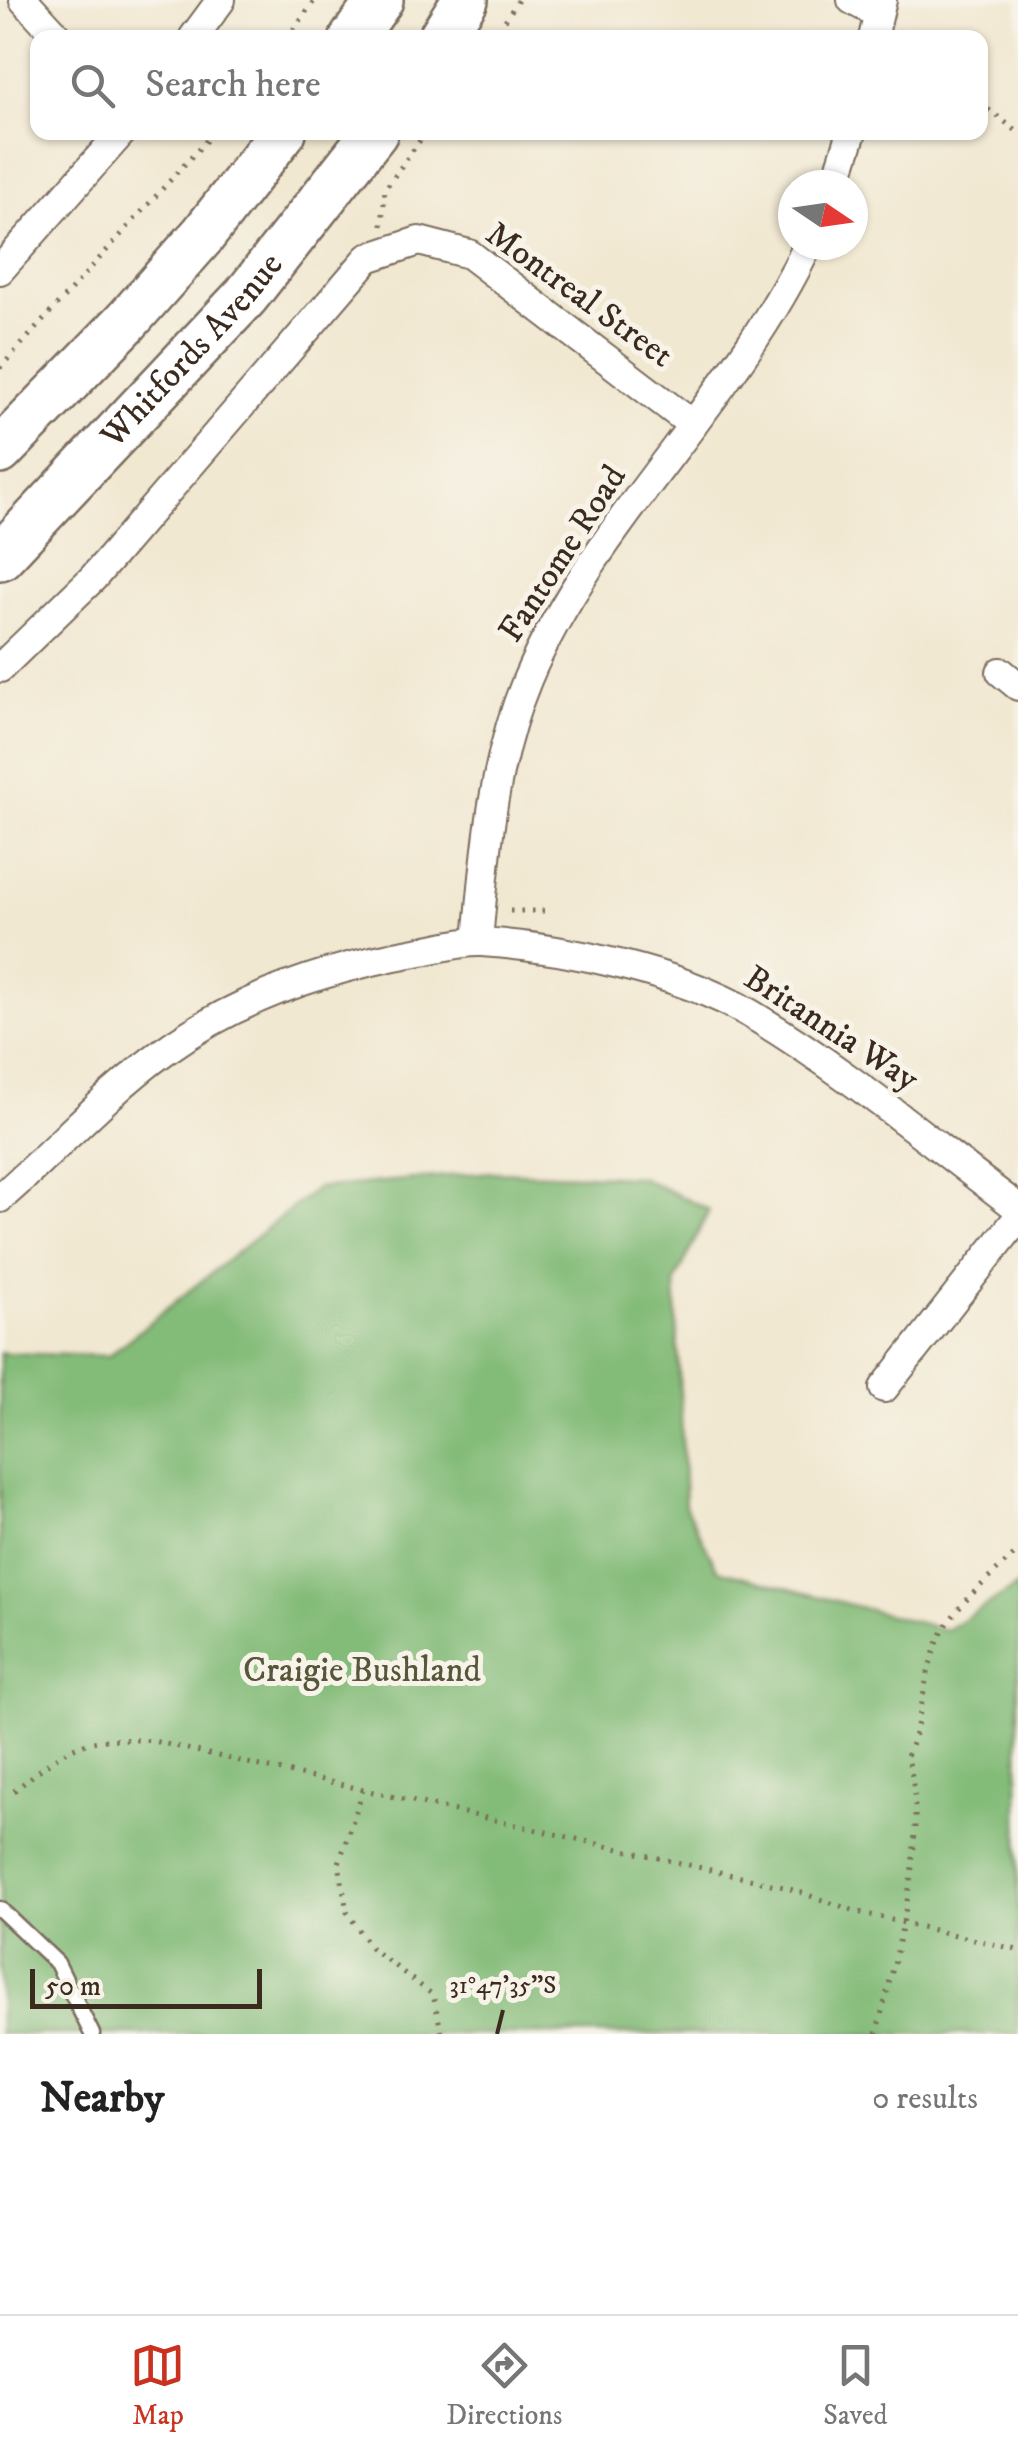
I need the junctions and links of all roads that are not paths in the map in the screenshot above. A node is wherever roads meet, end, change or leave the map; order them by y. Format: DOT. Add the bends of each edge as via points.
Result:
graph roads {
  1 [pos="24,0"];
  2 [pos="221,0"];
  3 [pos="380,0"];
  4 [pos="465,0"];
  5 [pos="852,0"];
  6 [pos="878,17"];
  7 [pos="52,30"];
  8 [pos="200,30"];
  9 [pos="359,30"];
  10 [pos="446,30"];
  11 [pos="115,140"];
  12 [pos="277,140"];
  13 [pos="370,140"];
  14 [pos="849,140"];
  15 [pos="839,170"];
  16 [pos="800,260"];
  17 [pos="0,270"];
  18 [pos="693,425"];
  19 [pos="0,451"];
  20 [pos="0,557"];
  21 [pos="0,668"];
  22 [pos="478,941"];
  23 [pos="0,1198"];
  24 [pos="1018,1208"];
  25 [pos="1018,1218"];
  26 [pos="884,1388"];
  27 [pos="0,1909"];
  28 [pos="92,2034"];
  1 -- 7 [label="street"];
  2 -- 8 [label="street"];
  3 -- 9 [label="main road"];
  4 -- 10 [label="main road"];
  5 -- 6 [label="street"];
  11 -- 17 [label="street"];
  12 -- 19 [label="main road, Whitfords Avenue" via="126,322"];
  13 -- 20 [label="main road, Whitfords Avenue" via="246,296"];
  14 -- 15 [label="street"];
  16 -- 18 [label="street, Fantome Road" via="755,340"];
  18 -- 21 [label="street, Montreal Street" via="469,254 419,240 368,258 94,578"];
  18 -- 22 [label="street, Fantome Road" via="563,610 528,678 507,735 489,819"];
  22 -- 23 [label="street, Britannia Way" via="383,958 263,995 164,1051"];
  22 -- 24 [label="street, Britannia Way" via="614,963 747,1012"];
  25 -- 26 [label="street"];
  27 -- 28 [label="lane" via="57,1964"];
}
